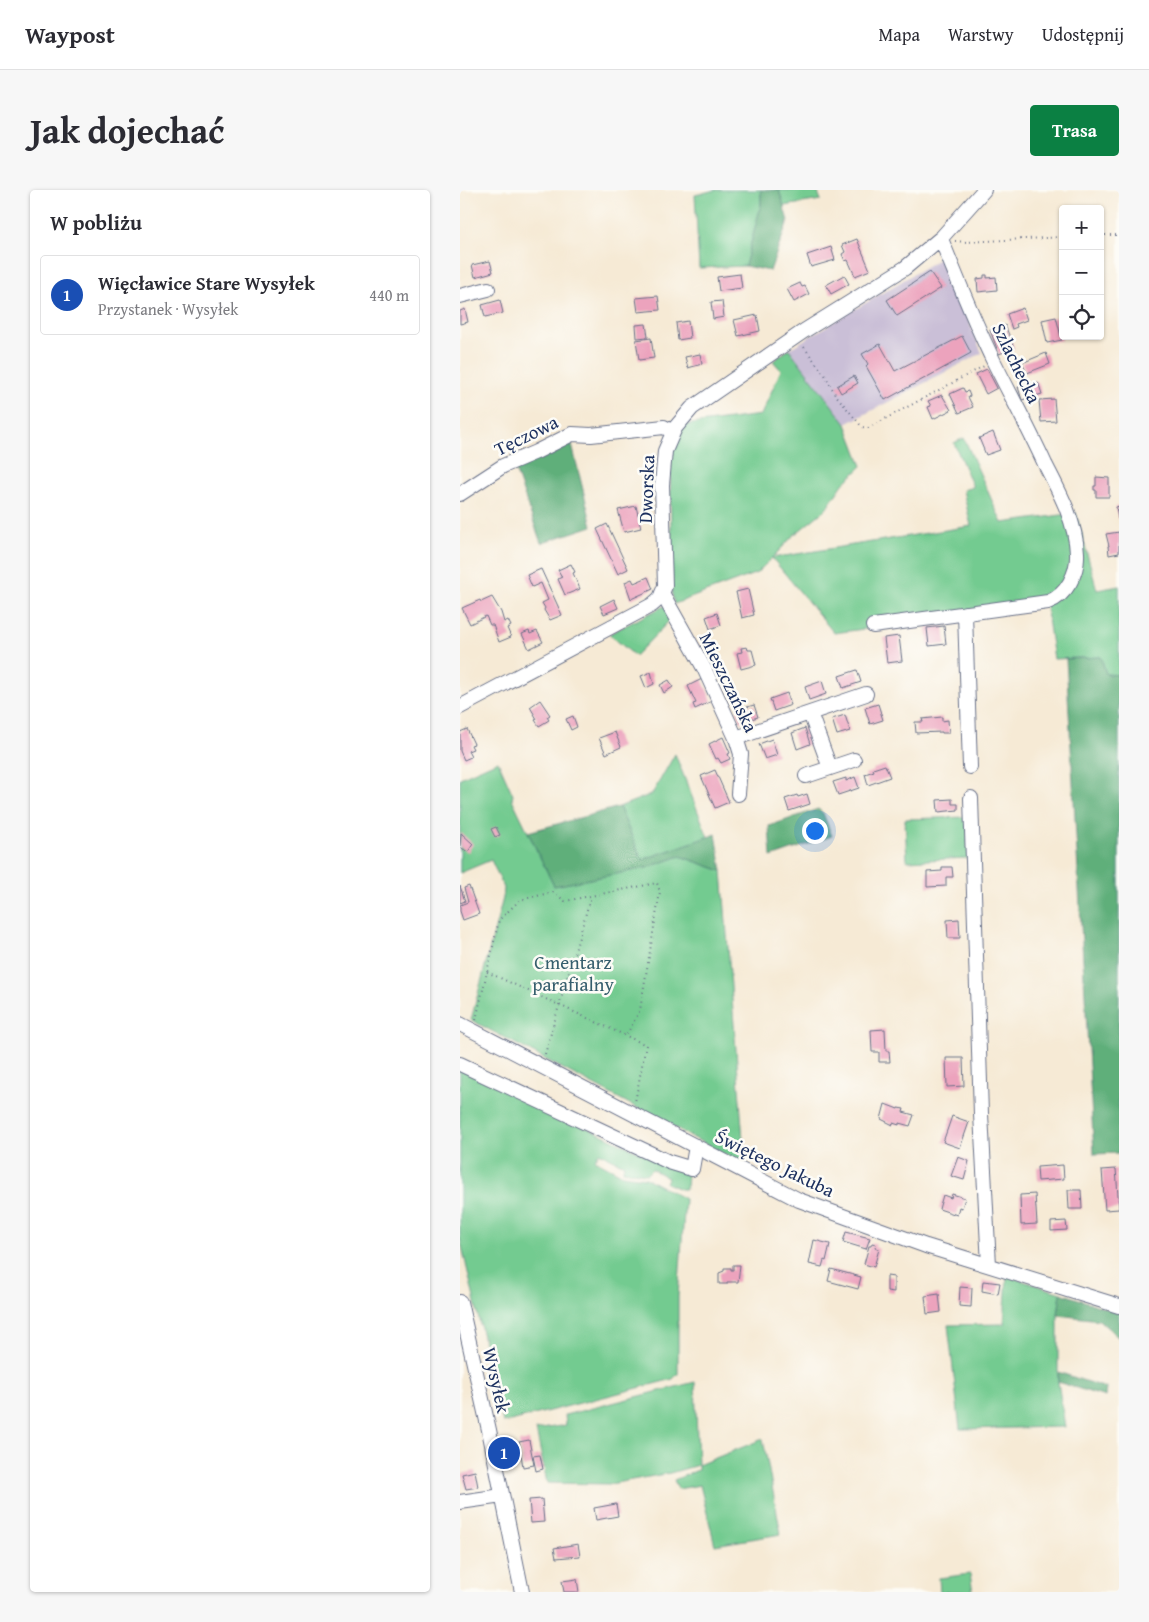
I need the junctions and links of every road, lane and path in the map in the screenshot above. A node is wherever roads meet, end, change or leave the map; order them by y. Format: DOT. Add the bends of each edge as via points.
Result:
graph roads {
  1 [pos="984,190"];
  2 [pos="1119,234"];
  3 [pos="1104,236"];
  4 [pos="1059,237"];
  5 [pos="940,239"];
  6 [pos="488,289"];
  7 [pos="460,296"];
  8 [pos="796,337"];
  9 [pos="993,360"];
  10 [pos="673,432"];
  11 [pos="460,494"];
  12 [pos="662,593"];
  13 [pos="965,613"];
  14 [pos="873,626"];
  15 [pos="866,694"];
  16 [pos="460,707"];
  17 [pos="810,713"];
  18 [pos="736,738"];
  19 [pos="854,760"];
  20 [pos="970,767"];
  21 [pos="830,768"];
  22 [pos="806,776"];
  23 [pos="738,794"];
  24 [pos="971,798"];
  25 [pos="590,896"];
  26 [pos="487,972"];
  27 [pos="559,1005"];
  28 [pos="476,1022"];
  29 [pos="460,1024"];
  30 [pos="626,1036"];
  31 [pos="544,1058"];
  32 [pos="460,1064"];
  33 [pos="635,1104"];
  34 [pos="696,1146"];
  35 [pos="988,1265"];
  36 [pos="460,1302"];
  37 [pos="1119,1306"];
  38 [pos="502,1496"];
  39 [pos="460,1502"];
  40 [pos="522,1592"];
  1 -- 5 [label="street, Dworska"];
  2 -- 3 [label="path"];
  4 -- 5 [label="path" via="967,242"];
  5 -- 8 [label="street, Dworska" via="905,268"];
  5 -- 9 [label="street, Szlachecka"];
  6 -- 7 [label="street"];
  8 -- 9 [label="path" via="840,400 862,427 868,428"];
  8 -- 10 [label="street, Dworska" via="692,408"];
  9 -- 13 [label="street, Szlachecka" via="1064,501 1077,552 1073,577 1057,599"];
  10 -- 11 [label="street, Tęczowa" via="664,427 572,434 503,466"];
  10 -- 12 [label="street, Dworska" via="665,451 662,485 665,564"];
  12 -- 16 [label="street" via="652,605"];
  12 -- 18 [label="street, Mieszczańska" via="704,668"];
  13 -- 14 [label="street, Szlachecka"];
  13 -- 20 [label="street"];
  15 -- 17 [label="street"];
  17 -- 18 [label="street"];
  17 -- 21 [label="street"];
  18 -- 23 [label="street, Mieszczańska" via="741,754"];
  19 -- 21 [label="street"];
  21 -- 22 [label="street"];
  24 -- 35 [label="street"];
  25 -- 26 [label="path" via="565,901 553,892 520,900 499,920"];
  25 -- 27 [label="path"];
  25 -- 30 [label="path" via="658,884 660,892 640,1010"];
  26 -- 27 [label="path"];
  26 -- 28 [label="path"];
  27 -- 30 [label="path"];
  27 -- 31 [label="path"];
  29 -- 34 [label="street, Świętego Jakuba"];
  30 -- 33 [label="path" via="646,1045"];
  32 -- 34 [label="street" via="692,1170"];
  34 -- 35 [label="street, Świętego Jakuba" via="799,1200"];
  35 -- 37 [label="street, Świętego Jakuba"];
  36 -- 38 [label="street, Wysyłek"];
  38 -- 39 [label="street"];
  38 -- 40 [label="street, Wysyłek"];
}
